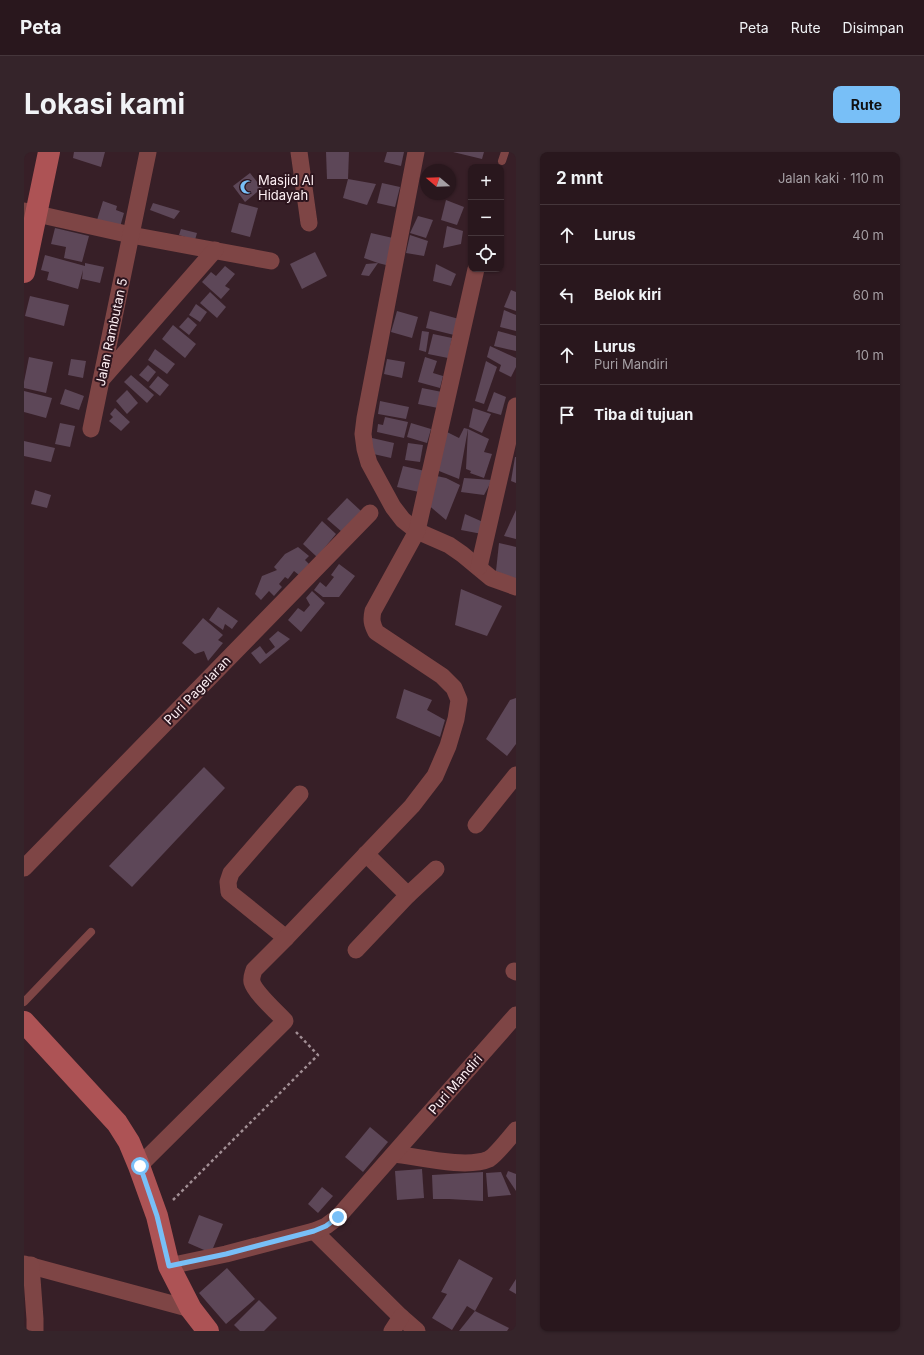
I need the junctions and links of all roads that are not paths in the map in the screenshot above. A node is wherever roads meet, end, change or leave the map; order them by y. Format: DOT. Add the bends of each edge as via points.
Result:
graph roads {
  1 [pos="49,152"];
  2 [pos="148,152"];
  3 [pos="299,152"];
  4 [pos="416,152"];
  5 [pos="505,152"];
  6 [pos="502,161"];
  7 [pos="30,212"];
  8 [pos="309,223"];
  9 [pos="131,235"];
  10 [pos="215,250"];
  11 [pos="271,261"];
  12 [pos="24,272"];
  13 [pos="475,272"];
  14 [pos="102,380"];
  15 [pos="516,406"];
  16 [pos="91,429"];
  17 [pos="512,439"];
  18 [pos="370,513"];
  19 [pos="417,531"];
  20 [pos="479,567"];
  21 [pos="516,587"];
  22 [pos="516,775"];
  23 [pos="300,794"];
  24 [pos="476,826"];
  25 [pos="366,854"];
  26 [pos="24,868"];
  27 [pos="436,869"];
  28 [pos="408,895"];
  29 [pos="92,932"];
  30 [pos="286,938"];
  31 [pos="356,950"];
  32 [pos="24,1002"];
  33 [pos="516,1015"];
  34 [pos="26,1028"];
  35 [pos="516,1130"];
  36 [pos="395,1154"];
  37 [pos="140,1166"];
  38 [pos="314,1231"];
  39 [pos="27,1264"];
  40 [pos="169,1266"];
  41 [pos="191,1308"];
  42 [pos="396,1324"];
  43 [pos="35,1331"];
  44 [pos="208,1331"];
  45 [pos="417,1331"];
  1 -- 7 [label="street"];
  2 -- 9 [label="street, Jalan Rambutan 5"];
  3 -- 8 [label="street"];
  4 -- 19 [label="street" via="363,434 365,449 375,476 393,507 403,520"];
  5 -- 6 [label="lane"];
  7 -- 9 [label="street"];
  7 -- 12 [label="street"];
  9 -- 10 [label="street"];
  9 -- 14 [label="street, Jalan Rambutan 5"];
  10 -- 11 [label="street"];
  10 -- 14 [label="street"];
  13 -- 19 [label="street"];
  14 -- 16 [label="street, Jalan Rambutan 5"];
  15 -- 17 [label="street"];
  17 -- 20 [label="street"];
  18 -- 26 [label="street, Puri Pagelaran"];
  19 -- 20 [label="street" via="449,545"];
  19 -- 25 [label="street" via="373,611 372,624 376,632 442,676 454,688 459,700 456,719 435,776 412,806"];
  20 -- 21 [label="street" via="491,578"];
  22 -- 24 [label="street"];
  23 -- 30 [label="street" via="231,873 228,882 229,892"];
  25 -- 28 [label="street"];
  25 -- 30 [label="street"];
  27 -- 28 [label="street"];
  28 -- 31 [label="street"];
  29 -- 32 [label="lane"];
  30 -- 37 [label="street" via="254,970 252,977 256,990 285,1021"];
  33 -- 36 [label="street, Puri Mandiri"];
  34 -- 37 [label="street" via="116,1123 129,1142"];
  35 -- 36 [label="street" via="490,1158 482,1161 458,1163"];
  36 -- 38 [label="street, Puri Mandiri" via="338,1217"];
  37 -- 40 [label="street" via="157,1216"];
  38 -- 40 [label="street, Puri Mandiri"];
  38 -- 42 [label="street"];
  39 -- 41 [label="street"];
  39 -- 43 [label="street" via="36,1319"];
  40 -- 41 [label="street"];
  41 -- 44 [label="street"];
  42 -- 45 [label="street"];
}
